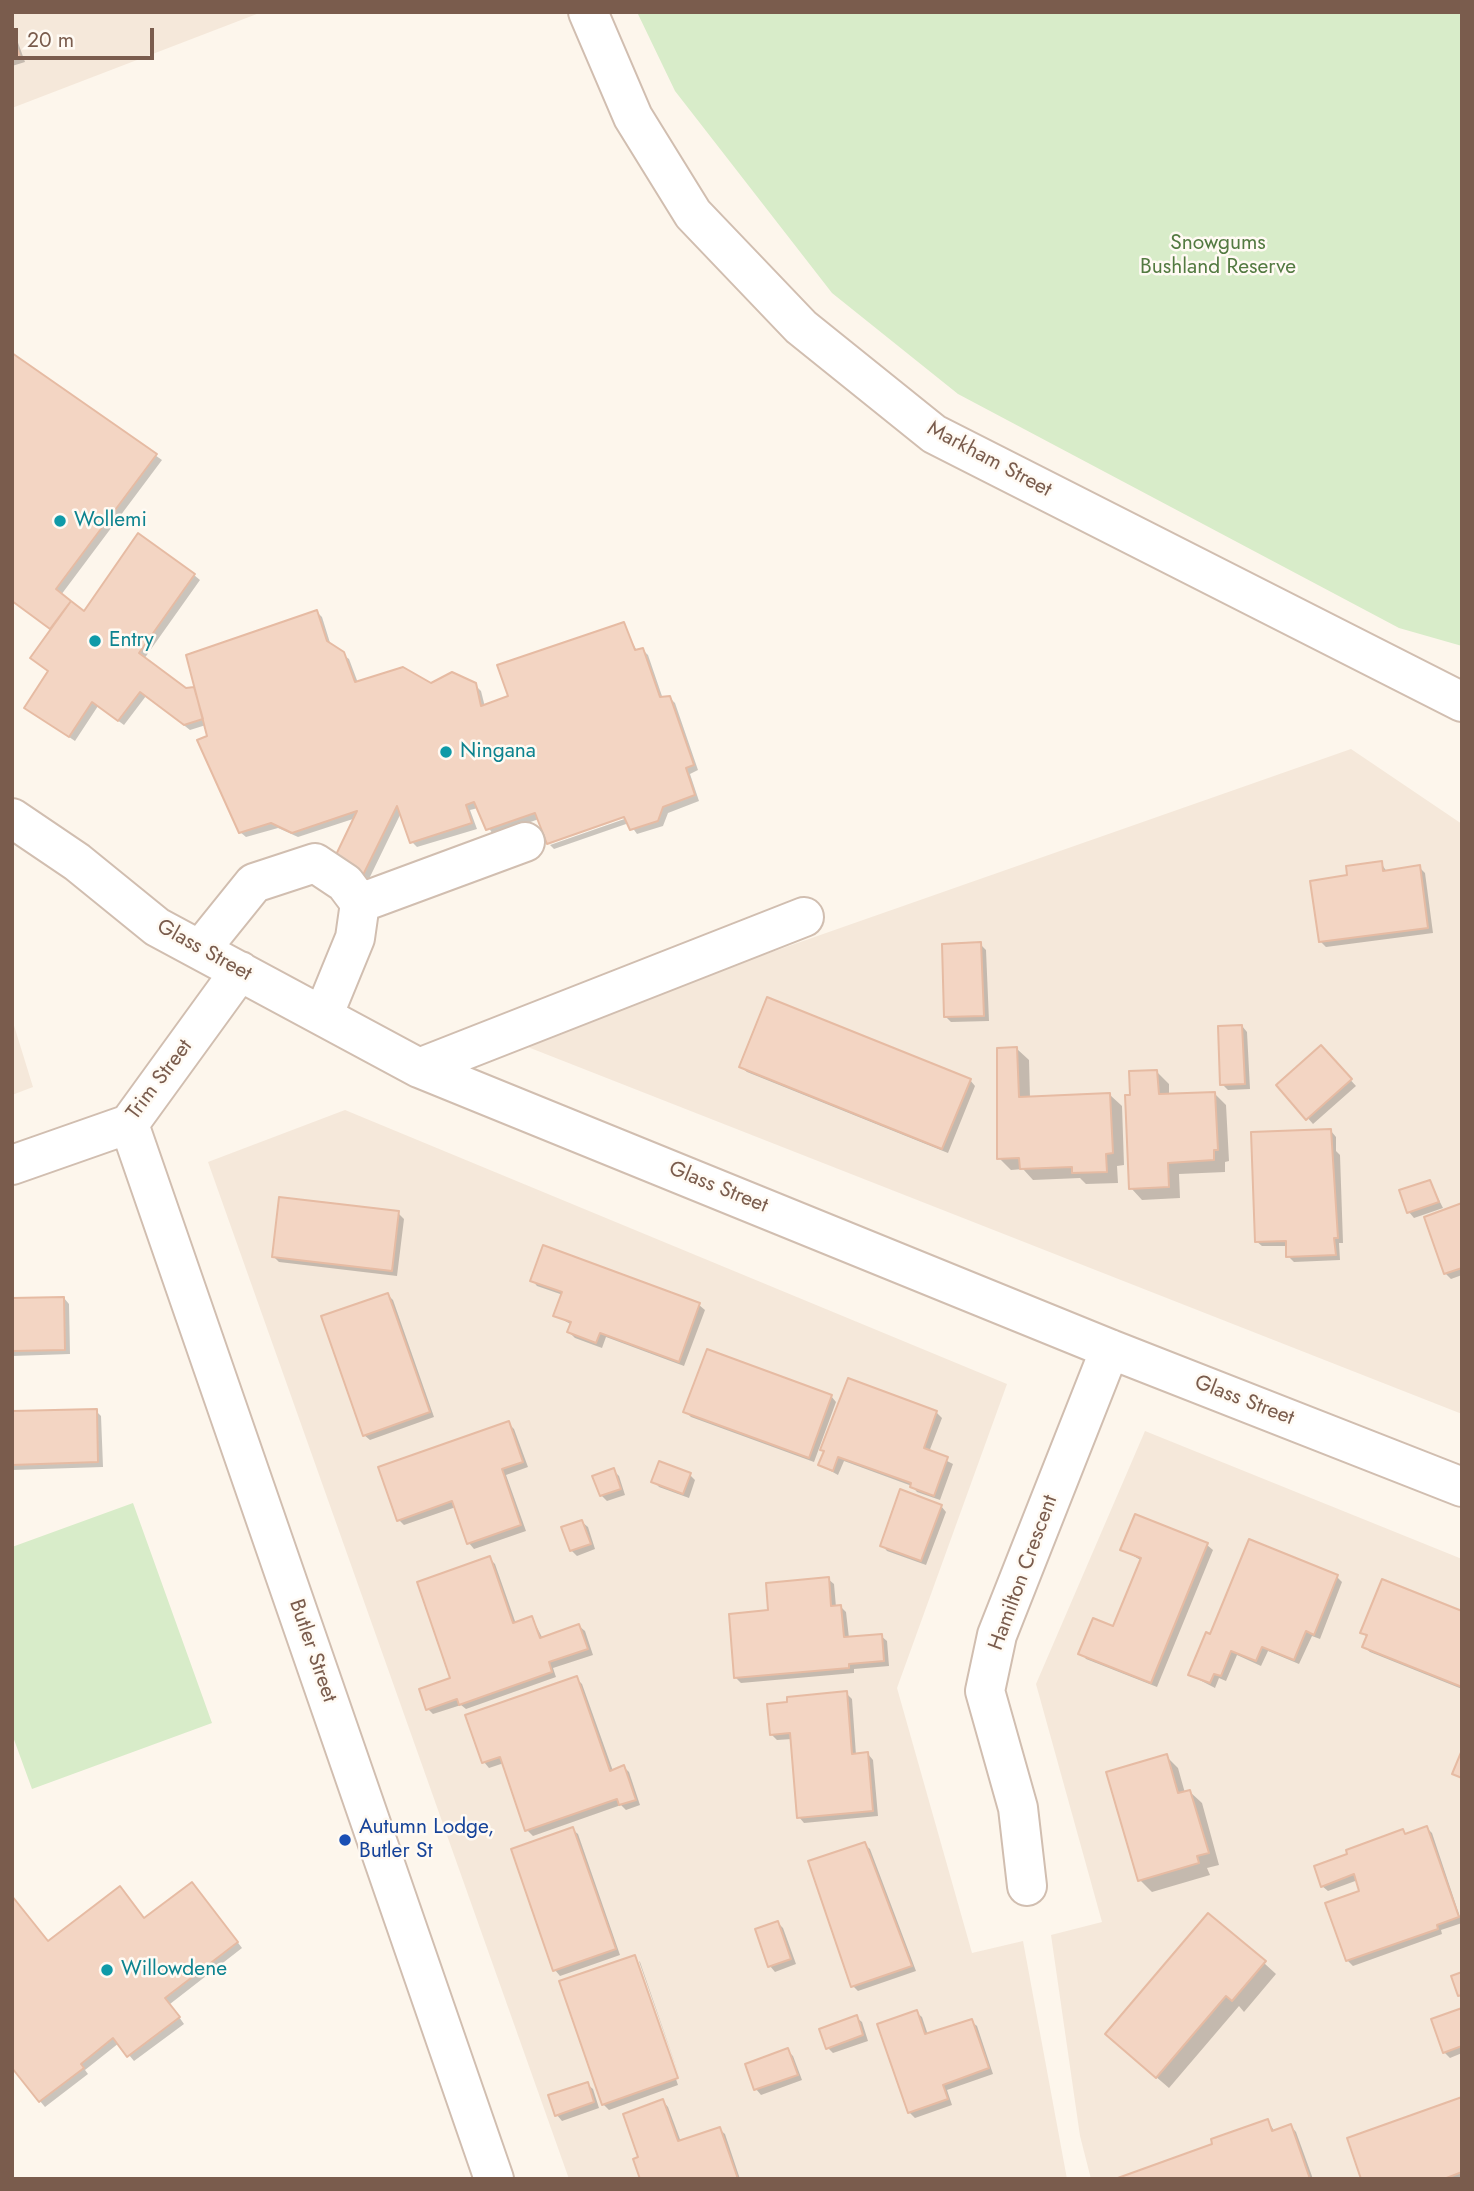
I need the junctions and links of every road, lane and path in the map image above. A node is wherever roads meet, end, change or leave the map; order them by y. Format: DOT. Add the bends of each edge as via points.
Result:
graph roads {
  1 [pos="588,12"];
  2 [pos="1462,702"];
  3 [pos="12,818"];
  4 [pos="525,842"];
  5 [pos="360,903"];
  6 [pos="804,917"];
  7 [pos="200,950"];
  8 [pos="240,971"];
  9 [pos="323,1016"];
  10 [pos="419,1068"];
  11 [pos="129,1124"];
  12 [pos="12,1164"];
  13 [pos="1110,1349"];
  14 [pos="1462,1487"];
  15 [pos="1027,1886"];
  16 [pos="494,2179"];
  1 -- 2 [label="street, Markham Street" via="633,117 693,214 801,327 934,434"];
  3 -- 7 [label="street, Glass Street" via="158,927"];
  4 -- 5 [label="street"];
  5 -- 7 [label="street" via="345,883 315,863 254,883"];
  5 -- 9 [label="street" via="355,938"];
  6 -- 10 [label="street"];
  7 -- 8 [label="street, Glass Street"];
  8 -- 9 [label="street, Glass Street"];
  8 -- 11 [label="street, Trim Street"];
  9 -- 10 [label="street, Glass Street"];
  10 -- 13 [label="street, Glass Street"];
  11 -- 12 [label="street, Trim Street"];
  11 -- 16 [label="street, Butler Street"];
  13 -- 14 [label="street, Glass Street"];
  13 -- 15 [label="street, Hamilton Crescent" via="998,1634 985,1691 1018,1808"];
}
